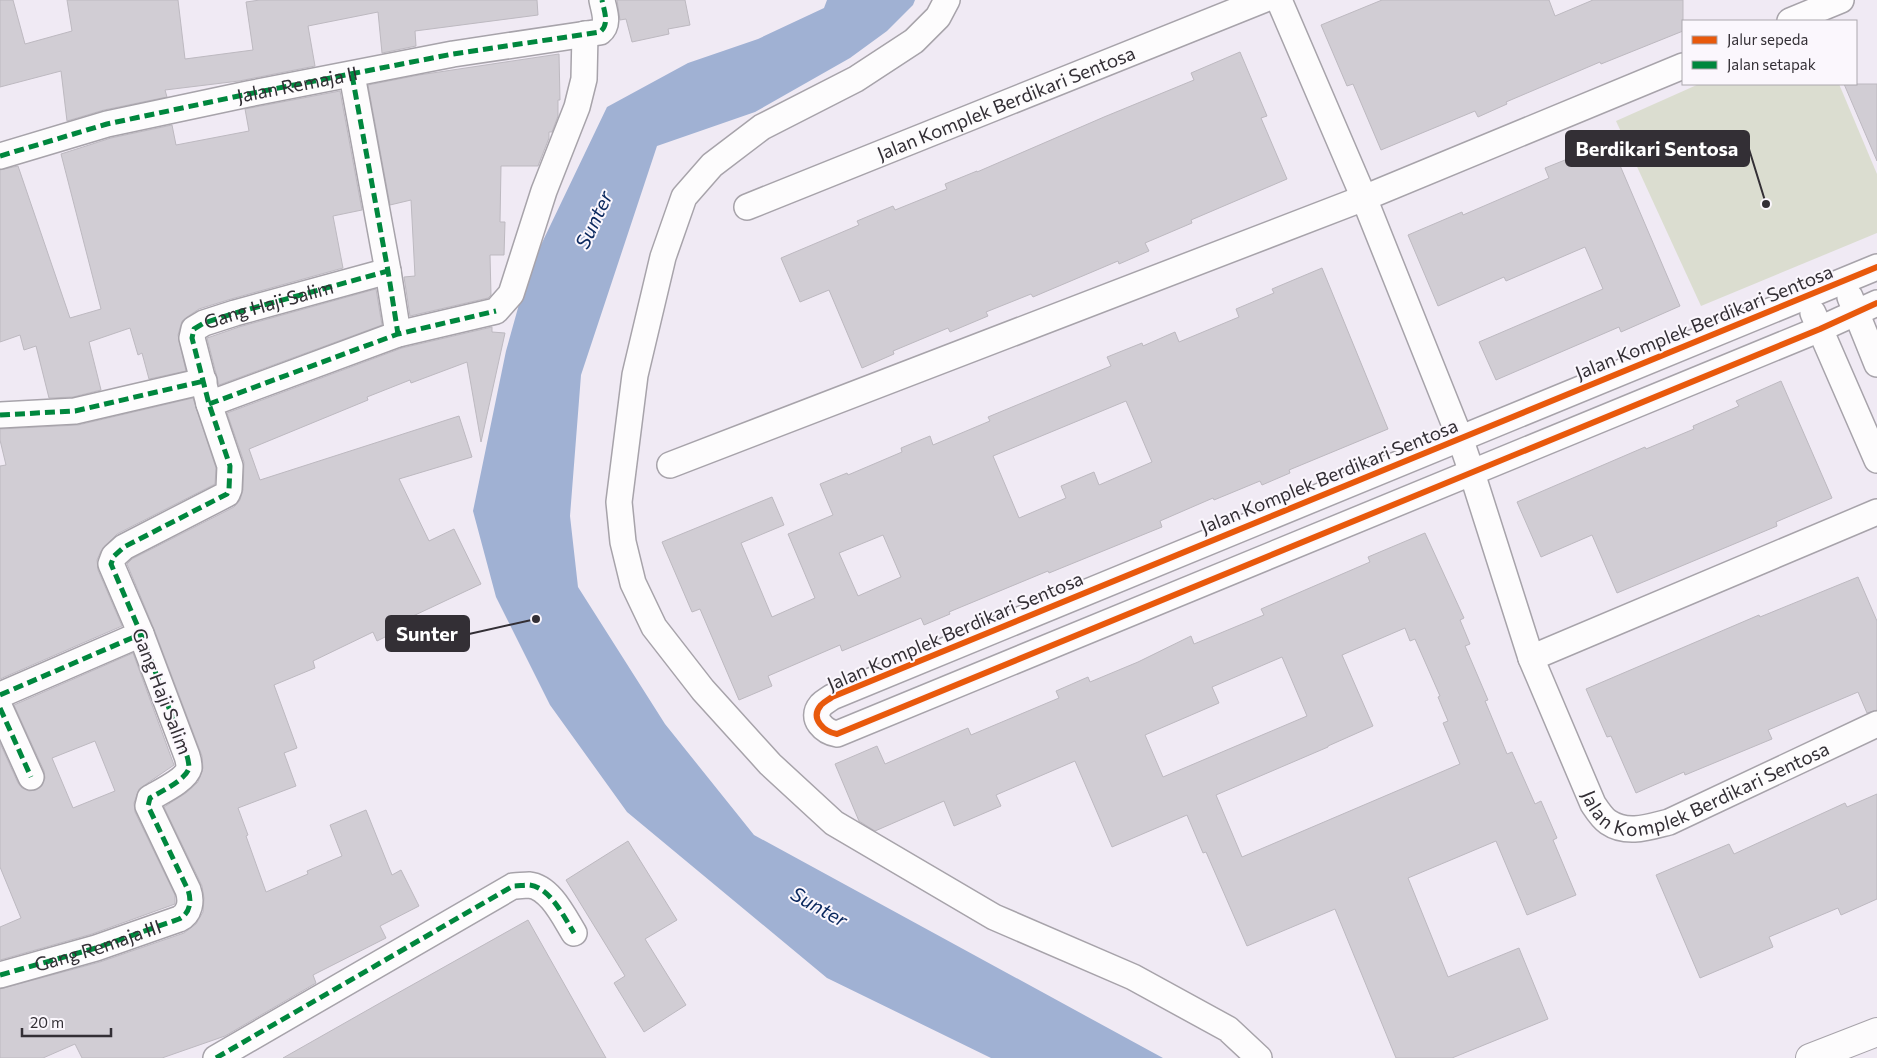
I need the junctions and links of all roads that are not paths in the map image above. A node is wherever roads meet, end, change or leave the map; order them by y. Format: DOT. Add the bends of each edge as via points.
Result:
graph roads {
  1 [pos="602,0"];
  2 [pos="947,0"];
  3 [pos="1263,0"];
  4 [pos="1279,0"];
  5 [pos="1841,0"];
  6 [pos="1792,20"];
  7 [pos="593,33"];
  8 [pos="1682,66"];
  9 [pos="352,75"];
  10 [pos="0,156"];
  11 [pos="1364,198"];
  12 [pos="747,207"];
  13 [pos="1877,267"];
  14 [pos="388,272"];
  15 [pos="1844,280"];
  16 [pos="1806,296"];
  17 [pos="1867,307"];
  18 [pos="1820,329"];
  19 [pos="398,334"];
  20 [pos="1877,364"];
  21 [pos="207,393"];
  22 [pos="0,415"];
  23 [pos="1460,438"];
  24 [pos="1877,460"];
  25 [pos="670,465"];
  26 [pos="1472,473"];
  27 [pos="1877,512"];
  28 [pos="141,634"];
  29 [pos="1531,658"];
  30 [pos="0,695"];
  31 [pos="0,708"];
  32 [pos="1877,724"];
  33 [pos="32,777"];
  34 [pos="190,906"];
  35 [pos="574,932"];
  36 [pos="0,975"];
  37 [pos="1877,1032"];
  38 [pos="216,1058"];
  39 [pos="1259,1058"];
  40 [pos="1810,1058"];
  1 -- 7 [label="street" via="606,23 604,28"];
  2 -- 39 [label="street" via="938,17 914,41 856,79 762,128 712,165 684,197 663,257 635,375 619,502 623,542 633,583 654,627 702,690 770,764 834,823 994,917 1133,977 1228,1029"];
  3 -- 12 [label="street, Jalan Komplek Berdikari Sentosa"];
  4 -- 11 [label="street, Jalan Komplek Berdikari Sentosa"];
  5 -- 6 [label="street"];
  7 -- 9 [label="street, Jalan Remaja II" via="453,54"];
  7 -- 19 [label="street" via="577,107 544,191 511,294 496,311"];
  8 -- 11 [label="street"];
  9 -- 10 [label="street, Jalan Remaja II" via="107,124"];
  9 -- 14 [label="street"];
  11 -- 23 [label="street, Jalan Komplek Berdikari Sentosa"];
  11 -- 25 [label="street"];
  13 -- 15 [label="street, Jalan Komplek Berdikari Sentosa"];
  14 -- 19 [label="street"];
  14 -- 21 [label="street, Gang Haji Salim" via="204,323 194,330 192,338"];
  15 -- 16 [label="street, Jalan Komplek Berdikari Sentosa"];
  15 -- 17 [label="street, Jalan Komplek Berdikari Sentosa"];
  16 -- 18 [label="street, Jalan Komplek Berdikari Sentosa"];
  16 -- 23 [label="street, Jalan Komplek Berdikari Sentosa"];
  17 -- 18 [label="street, Jalan Komplek Berdikari Sentosa"];
  17 -- 20 [label="street, Jalan Komplek Berdikari Sentosa"];
  18 -- 24 [label="street, Jalan Komplek Berdikari Sentosa"];
  18 -- 26 [label="street, Jalan Komplek Berdikari Sentosa"];
  19 -- 21 [label="street"];
  21 -- 22 [label="street" via="75,412"];
  21 -- 28 [label="street, Gang Haji Salim" via="230,466 230,490 124,547 114,556 111,564"];
  23 -- 26 [label="street, Jalan Komplek Berdikari Sentosa"];
  23 -- 26 [label="street, Jalan Komplek Berdikari Sentosa" via="832,697 821,705 818,712 820,727 837,734"];
  26 -- 29 [label="street, Jalan Komplek Berdikari Sentosa"];
  27 -- 29 [label="street"];
  28 -- 30 [label="street"];
  28 -- 34 [label="street, Gang Haji Salim" via="188,756 189,768 185,774 150,798 148,806 188,890"];
  29 -- 32 [label="street, Jalan Komplek Berdikari Sentosa" via="1593,804 1606,822 1623,829 1669,822"];
  31 -- 33 [label="street"];
  34 -- 36 [label="street, Gang Remaja III" via="185,917 180,919 96,948"];
  35 -- 38 [label="street" via="545,892 531,885 513,886"];
  37 -- 40 [label="main road"];
}
